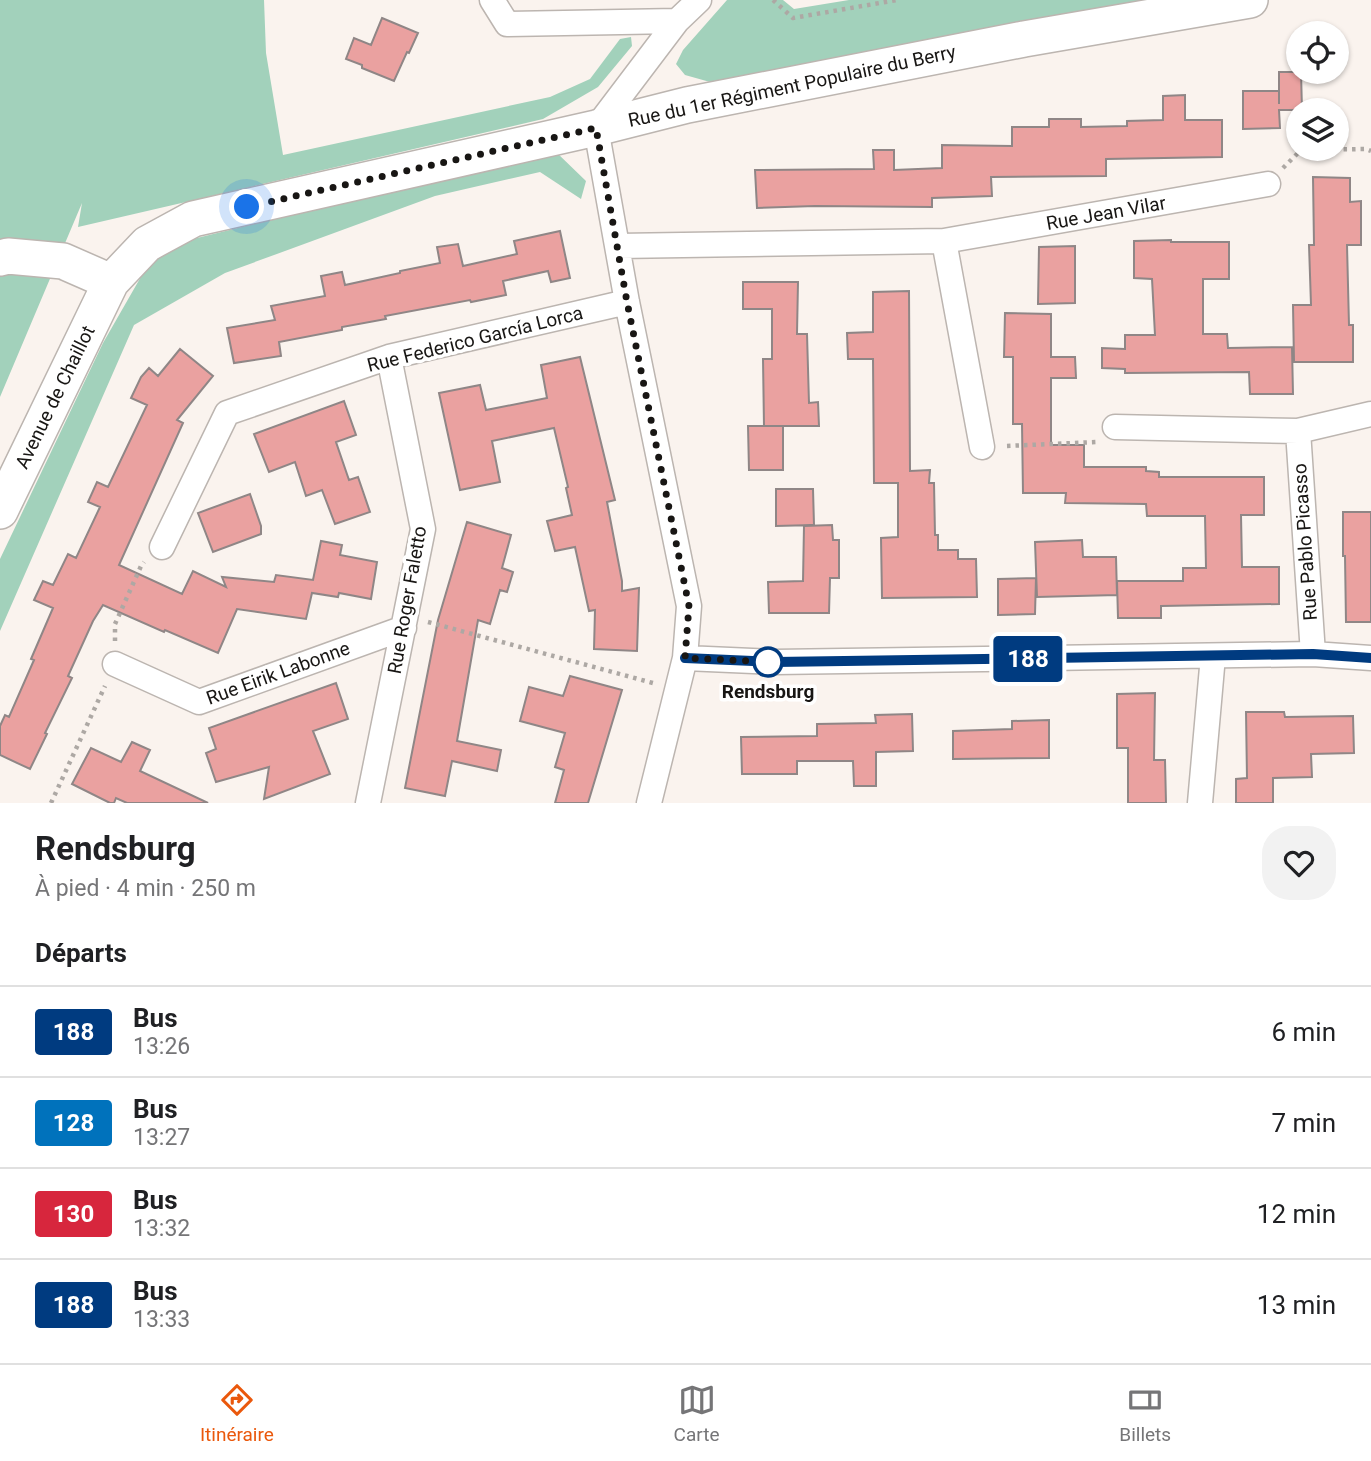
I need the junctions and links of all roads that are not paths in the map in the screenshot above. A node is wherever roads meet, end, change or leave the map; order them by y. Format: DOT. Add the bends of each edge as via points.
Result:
graph roads {
  1 [pos="492,0"];
  2 [pos="699,0"];
  3 [pos="1250,0"];
  4 [pos="677,21"];
  5 [pos="596,128"];
  6 [pos="1268,184"];
  7 [pos="944,241"];
  8 [pos="618,246"];
  9 [pos="0,258"];
  10 [pos="111,282"];
  11 [pos="627,302"];
  12 [pos="389,357"];
  13 [pos="1371,414"];
  14 [pos="1115,427"];
  15 [pos="1298,431"];
  16 [pos="982,447"];
  17 [pos="0,511"];
  18 [pos="162,547"];
  19 [pos="405,622"];
  20 [pos="1313,654"];
  21 [pos="1213,656"];
  22 [pos="685,658"];
  23 [pos="1371,658"];
  24 [pos="115,664"];
  25 [pos="368,803"];
  26 [pos="649,803"];
  27 [pos="1200,803"];
  1 -- 4 [label="street" via="507,24"];
  2 -- 4 [label="street"];
  3 -- 5 [label="main road, Rue du 1er Régiment Populaire du Berry" via="821,78"];
  4 -- 5 [label="street"];
  5 -- 8 [label="street"];
  5 -- 10 [label="main road, Rue du 1er Régiment Populaire du Berry" via="193,219 147,244"];
  6 -- 7 [label="street, Rue Jean Vilar"];
  7 -- 8 [label="street, Rue Jean Vilar"];
  7 -- 16 [label="street"];
  8 -- 11 [label="street"];
  9 -- 10 [label="main road" via="62,261"];
  10 -- 17 [label="main road, Avenue de Chaillot"];
  11 -- 12 [label="street, Rue Federico García Lorca"];
  11 -- 22 [label="street" via="689,606"];
  12 -- 18 [label="street, Rue Federico García Lorca" via="227,413"];
  12 -- 19 [label="street, Rue Roger Faletto" via="423,529"];
  13 -- 15 [label="street"];
  14 -- 15 [label="street"];
  15 -- 20 [label="street, Rue Pablo Picasso"];
  19 -- 24 [label="street, Rue Eirik Labonne" via="199,702"];
  19 -- 25 [label="street, Rue Roger Faletto"];
  20 -- 21 [label="street"];
  20 -- 23 [label="street"];
  21 -- 22 [label="street" via="775,662"];
  21 -- 27 [label="street"];
  22 -- 26 [label="street"];
}
